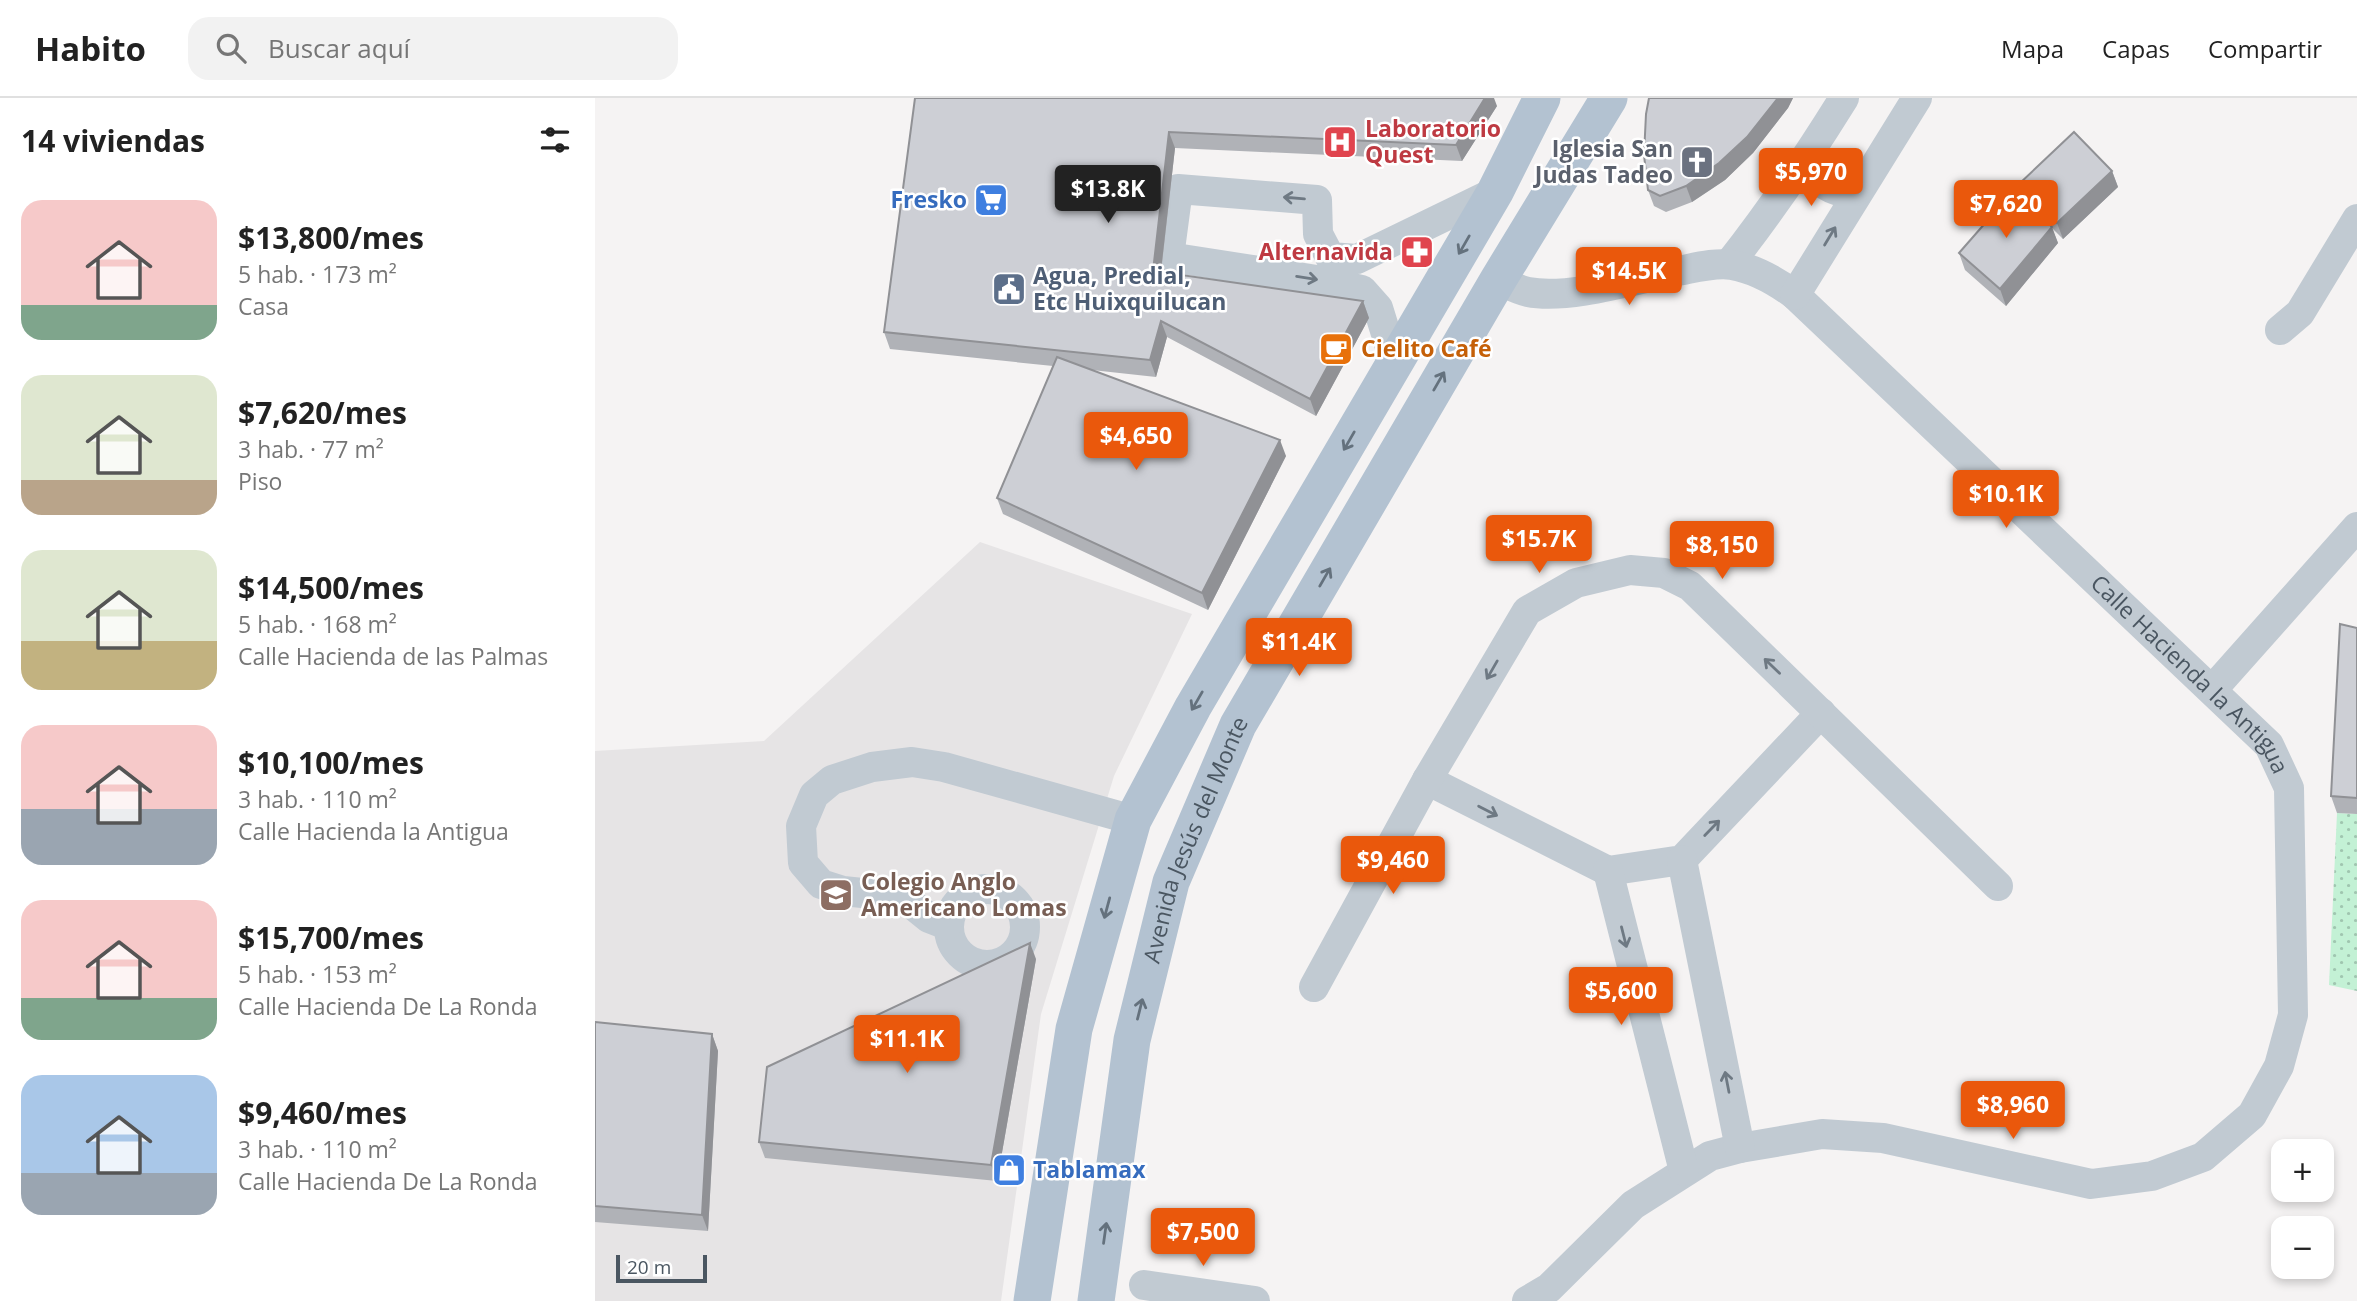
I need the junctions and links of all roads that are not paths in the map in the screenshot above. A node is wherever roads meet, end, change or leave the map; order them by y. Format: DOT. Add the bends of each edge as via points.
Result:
graph roads {
  1 [pos="1542,98"];
  2 [pos="1609,98"];
  3 [pos="1844,98"];
  4 [pos="1917,98"];
  5 [pos="1805,162"];
  6 [pos="1495,191"];
  7 [pos="1855,194"];
  8 [pos="2357,219"];
  9 [pos="1729,264"];
  10 [pos="1498,280"];
  11 [pos="1795,295"];
  12 [pos="2280,330"];
  13 [pos="1395,363"];
  14 [pos="2357,527"];
  15 [pos="2212,690"];
  16 [pos="1821,713"];
  17 [pos="1427,780"];
  18 [pos="1133,820"];
  19 [pos="1682,860"];
  20 [pos="1608,871"];
  21 [pos="1998,886"];
  22 [pos="947,925"];
  23 [pos="1314,987"];
  24 [pos="1740,1149"];
  25 [pos="1684,1171"];
  26 [pos="1144,1285"];
  27 [pos="1032,1301"];
  28 [pos="1096,1301"];
  29 [pos="1255,1301"];
  30 [pos="1527,1301"];
  1 -- 6 [label="main road"];
  2 -- 10 [label="main road, Avenida Jesús del Monte"];
  3 -- 5 [label="street"];
  4 -- 7 [label="street"];
  5 -- 7 [label="street" via="1824,187"];
  5 -- 9 [label="street"];
  6 -- 13 [label="main road, one-way"];
  6 -- 13 [label="street, one-way" via="1357,259 1330,257 1318,234 1317,200 1178,188 1169,257 1362,290 1377,308"];
  11 -- 7 [label="street, one-way"];
  8 -- 12 [label="street" via="2300,313"];
  9 -- 10 [label="street" via="1549,293 1527,292"];
  9 -- 11 [label="street, Calle Hacienda la Antigua" via="1752,270"];
  28 -- 10 [label="main road, Avenida Jesús del Monte, one-way" via="1132,1040 1171,881 1238,725"];
  11 -- 15 [label="street, Calle Hacienda la Antigua"];
  13 -- 18 [label="main road, one-way" via="1193,707"];
  14 -- 15 [label="street"];
  15 -- 24 [label="street, Calle Hacienda la Antigua" via="2269,745 2289,788 2293,1015 2279,1066 2252,1115 2203,1157 2152,1176 2091,1184 1883,1139 1822,1135"];
  16 -- 17 [label="street, one-way" via="1690,586 1664,573 1630,570 1576,583 1527,611"];
  19 -- 16 [label="street, one-way"];
  16 -- 21 [label="street"];
  17 -- 20 [label="street, one-way"];
  17 -- 23 [label="street"];
  18 -- 22 [label="street" via="912,762 872,767 832,780 814,795 801,826 803,863 821,884 908,901"];
  18 -- 27 [label="main road, one-way" via="1074,1029"];
  19 -- 20 [label="street"];
  24 -- 19 [label="street, one-way"];
  20 -- 25 [label="street, one-way"];
  24 -- 25 [label="street, Calle Hacienda la Antigua" via="1710,1156"];
  25 -- 30 [label="street, Calle Hacienda la Antigua" via="1633,1205 1549,1288"];
  26 -- 29 [label="street"];
}
